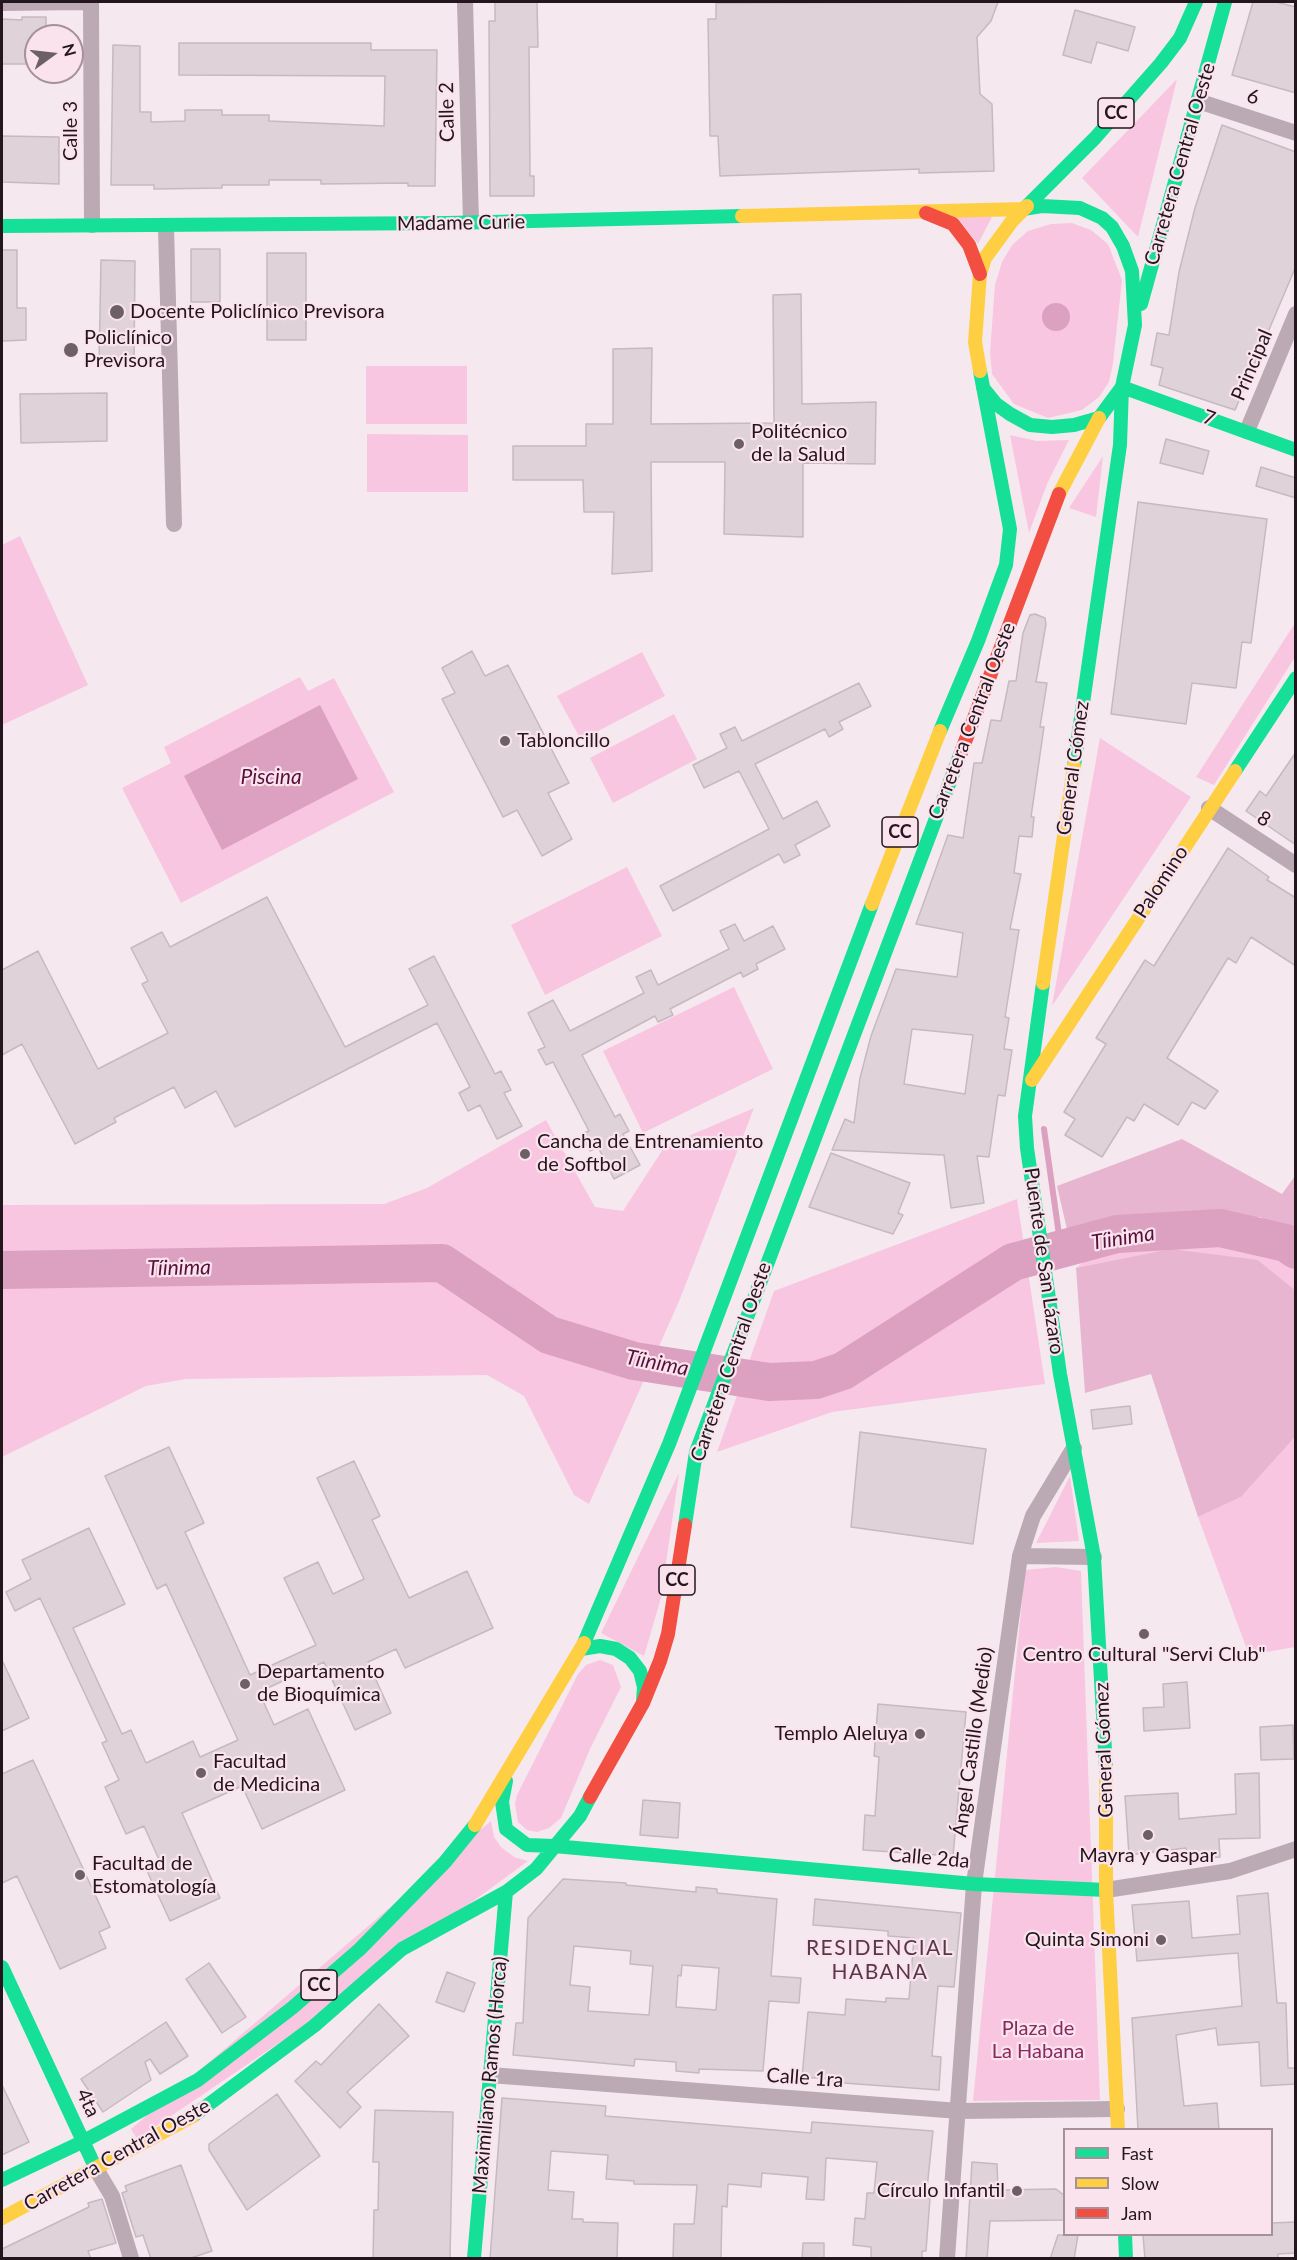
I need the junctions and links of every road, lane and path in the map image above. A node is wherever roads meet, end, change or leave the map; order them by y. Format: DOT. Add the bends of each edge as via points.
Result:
graph roads {
  1 [pos="83,2"];
  2 [pos="91,2"];
  3 [pos="465,2"];
  4 [pos="1196,2"];
  5 [pos="1225,2"];
  6 [pos="2,3"];
  7 [pos="1198,101"];
  8 [pos="1296,133"];
  9 [pos="1061,171"];
  10 [pos="1023,209"];
  11 [pos="921,211"];
  12 [pos="1102,218"];
  13 [pos="471,222"];
  14 [pos="92,225"];
  15 [pos="5,226"];
  16 [pos="166,227"];
  17 [pos="980,274"];
  18 [pos="1296,315"];
  19 [pos="1135,325"];
  20 [pos="1122,387"];
  21 [pos="983,388"];
  22 [pos="1099,418"];
  23 [pos="1247,431"];
  24 [pos="1296,450"];
  25 [pos="174,524"];
  26 [pos="1296,678"];
  27 [pos="1209,808"];
  28 [pos="1296,865"];
  29 [pos="1028,1087"];
  30 [pos="1027,1148"];
  31 [pos="1060,1374"];
  32 [pos="1074,1448"];
  33 [pos="1020,1556"];
  34 [pos="1094,1557"];
  35 [pos="581,1649"];
  36 [pos="643,1703"];
  37 [pos="507,1774"];
  38 [pos="555,1846"];
  39 [pos="1296,1849"];
  40 [pos="974,1884"];
  41 [pos="1106,1890"];
  42 [pos="506,1892"];
  43 [pos="2,1967"];
  44 [pos="490,2075"];
  45 [pos="1117,2109"];
  46 [pos="959,2111"];
  47 [pos="1118,2128"];
  48 [pos="82,2142"];
  49 [pos="96,2169"];
  50 [pos="2,2180"];
  51 [pos="2,2218"];
  52 [pos="1125,2236"];
  53 [pos="131,2259"];
  54 [pos="474,2259"];
  55 [pos="947,2259"];
  56 [pos="1126,2259"];
  1 -- 6 [label="street"];
  2 -- 14 [label="street, Calle 3"];
  3 -- 13 [label="street, Calle 2"];
  4 -- 9 [label="main road, Carretera Central Oeste / CC" via="1180,38 1161,63"];
  5 -- 7 [label="main road, Carretera Central Oeste / CC"];
  7 -- 8 [label="street, 6"];
  7 -- 19 [label="main road, Carretera Central Oeste / CC"];
  9 -- 10 [label="main road, Carretera Central Oeste / CC"];
  9 -- 12 [label="main road"];
  10 -- 11 [label="main road, Madame Curie"];
  10 -- 12 [label="main road" via="1080,208"];
  10 -- 17 [label="main road, CC" via="985,258"];
  11 -- 13 [label="main road, Madame Curie"];
  11 -- 17 [label="main road, Madame Curie" via="953,224 969,246"];
  12 -- 19 [label="main road, CC" via="1123,246 1132,271"];
  13 -- 16 [label="main road, Madame Curie"];
  14 -- 15 [label="main road, Madame Curie"];
  14 -- 16 [label="main road, Madame Curie"];
  16 -- 25 [label="street"];
  17 -- 21 [label="main road, CC" via="975,342"];
  18 -- 23 [label="street, Principal"];
  19 -- 20 [label="main road, CC"];
  20 -- 22 [label="main road, CC"];
  20 -- 23 [label="main road, 7"];
  20 -- 29 [label="main road, General Gómez" via="1120,445"];
  21 -- 22 [label="main road" via="996,404 1030,425 1074,425"];
  21 -- 35 [label="main road, Carretera Central Oeste / CC" via="1010,529 1006,565 924,770 669,1444"];
  22 -- 36 [label="main road, Carretera Central Oeste / CC" via="1064,482 696,1452 668,1634"];
  23 -- 24 [label="main road, 7"];
  26 -- 27 [label="main road, Palomino"];
  27 -- 28 [label="street, 8"];
  27 -- 29 [label="main road, Palomino"];
  29 -- 30 [label="main road, General Gómez"];
  30 -- 31 [label="main road, Puente de San Lázaro"];
  31 -- 32 [label="main road, General Gómez"];
  32 -- 33 [label="street, Ángel Castillo (Medio)" via="1033,1516"];
  32 -- 34 [label="main road, General Gómez"];
  33 -- 34 [label="street"];
  33 -- 40 [label="street, Ángel Castillo (Medio)"];
  34 -- 41 [label="main road, General Gómez" via="1106,1762"];
  35 -- 36 [label="main road" via="600,1646 616,1649 630,1658 640,1671"];
  35 -- 37 [label="main road, Carretera Central Oeste / CC"];
  36 -- 38 [label="main road, Carretera Central Oeste / CC" via="580,1816"];
  37 -- 38 [label="main road, Calle 2da" via="502,1802 506,1829 527,1845"];
  37 -- 48 [label="main road, Carretera Central Oeste / CC" via="445,1862 360,1949 292,2008 198,2080"];
  38 -- 40 [label="main road, Calle 2da"];
  38 -- 42 [label="main road, Carretera Central Oeste / CC" via="536,1869"];
  39 -- 41 [label="street, Calle 2da" via="1230,1872"];
  40 -- 41 [label="main road, Calle 2da"];
  40 -- 46 [label="street, Ángel Castillo (Medio)"];
  41 -- 45 [label="main road, General Gómez"];
  42 -- 44 [label="main road, Maximiliano Ramos (Horca)"];
  42 -- 49 [label="main road, Carretera Central Oeste / CC" via="402,1949 246,2079 172,2129"];
  43 -- 48 [label="main road, 4ta"];
  44 -- 46 [label="street, Calle 1ra"];
  44 -- 54 [label="main road, Maximiliano Ramos (Horca)"];
  45 -- 46 [label="street, Calle 1ra"];
  45 -- 47 [label="main road, General Gómez"];
  46 -- 55 [label="street, Ángel Castillo (Medio)"];
  48 -- 49 [label="main road, 4ta"];
  48 -- 50 [label="main road, Carretera Central Oeste / CC"];
  49 -- 51 [label="main road, Carretera Central Oeste / CC"];
  49 -- 53 [label="street, 4ta" via="112,2196"];
  52 -- 56 [label="main road"];
}
